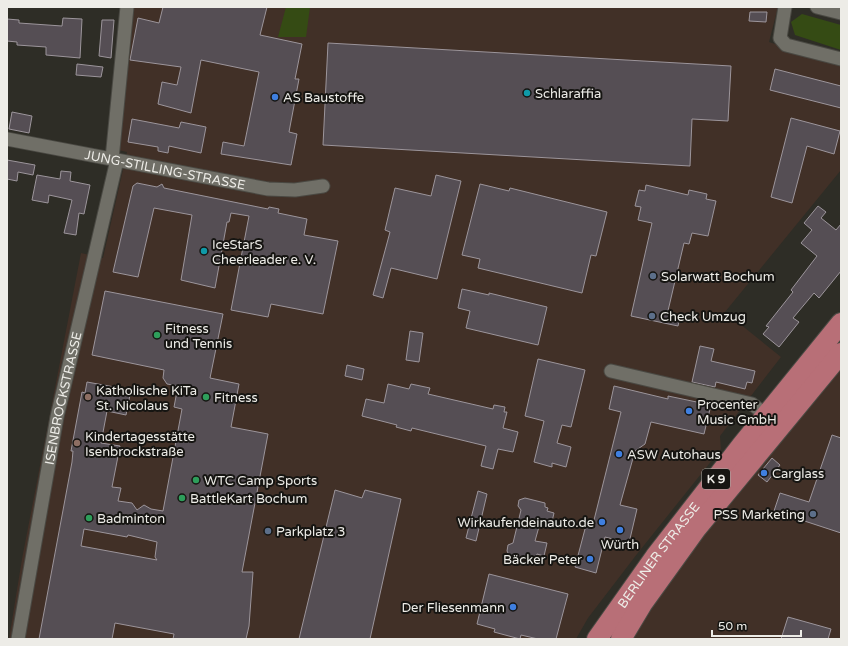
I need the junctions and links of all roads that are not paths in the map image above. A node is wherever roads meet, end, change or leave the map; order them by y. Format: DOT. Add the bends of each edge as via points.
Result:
graph roads {
  1 [pos="127,7"];
  2 [pos="785,7"];
  3 [pos="817,7"];
  4 [pos="841,13"];
  5 [pos="841,59"];
  6 [pos="7,139"];
  7 [pos="114,159"];
  8 [pos="323,186"];
  9 [pos="841,323"];
  10 [pos="841,353"];
  11 [pos="610,371"];
  12 [pos="766,416"];
  13 [pos="18,639"];
  14 [pos="597,639"];
  15 [pos="621,639"];
  1 -- 7 [label="street, ISENBROCKSTRASSE"];
  2 -- 5 [label="street" via="780,38 786,46"];
  3 -- 4 [label="street"];
  6 -- 7 [label="street, JUNG-STILLING-STRASSE"];
  7 -- 8 [label="street, JUNG-STILLING-STRASSE" via="268,189 295,190"];
  7 -- 13 [label="street, ISENBROCKSTRASSE" via="57,417"];
  9 -- 12 [label="main road, BERLINER STRASSE / K 9"];
  10 -- 15 [label="main road, BERLINER STRASSE / K 9" via="696,529 642,604"];
  11 -- 12 [label="street" via="752,404"];
  12 -- 14 [label="main road, BERLINER STRASSE / K 9" via="655,557"];
}
